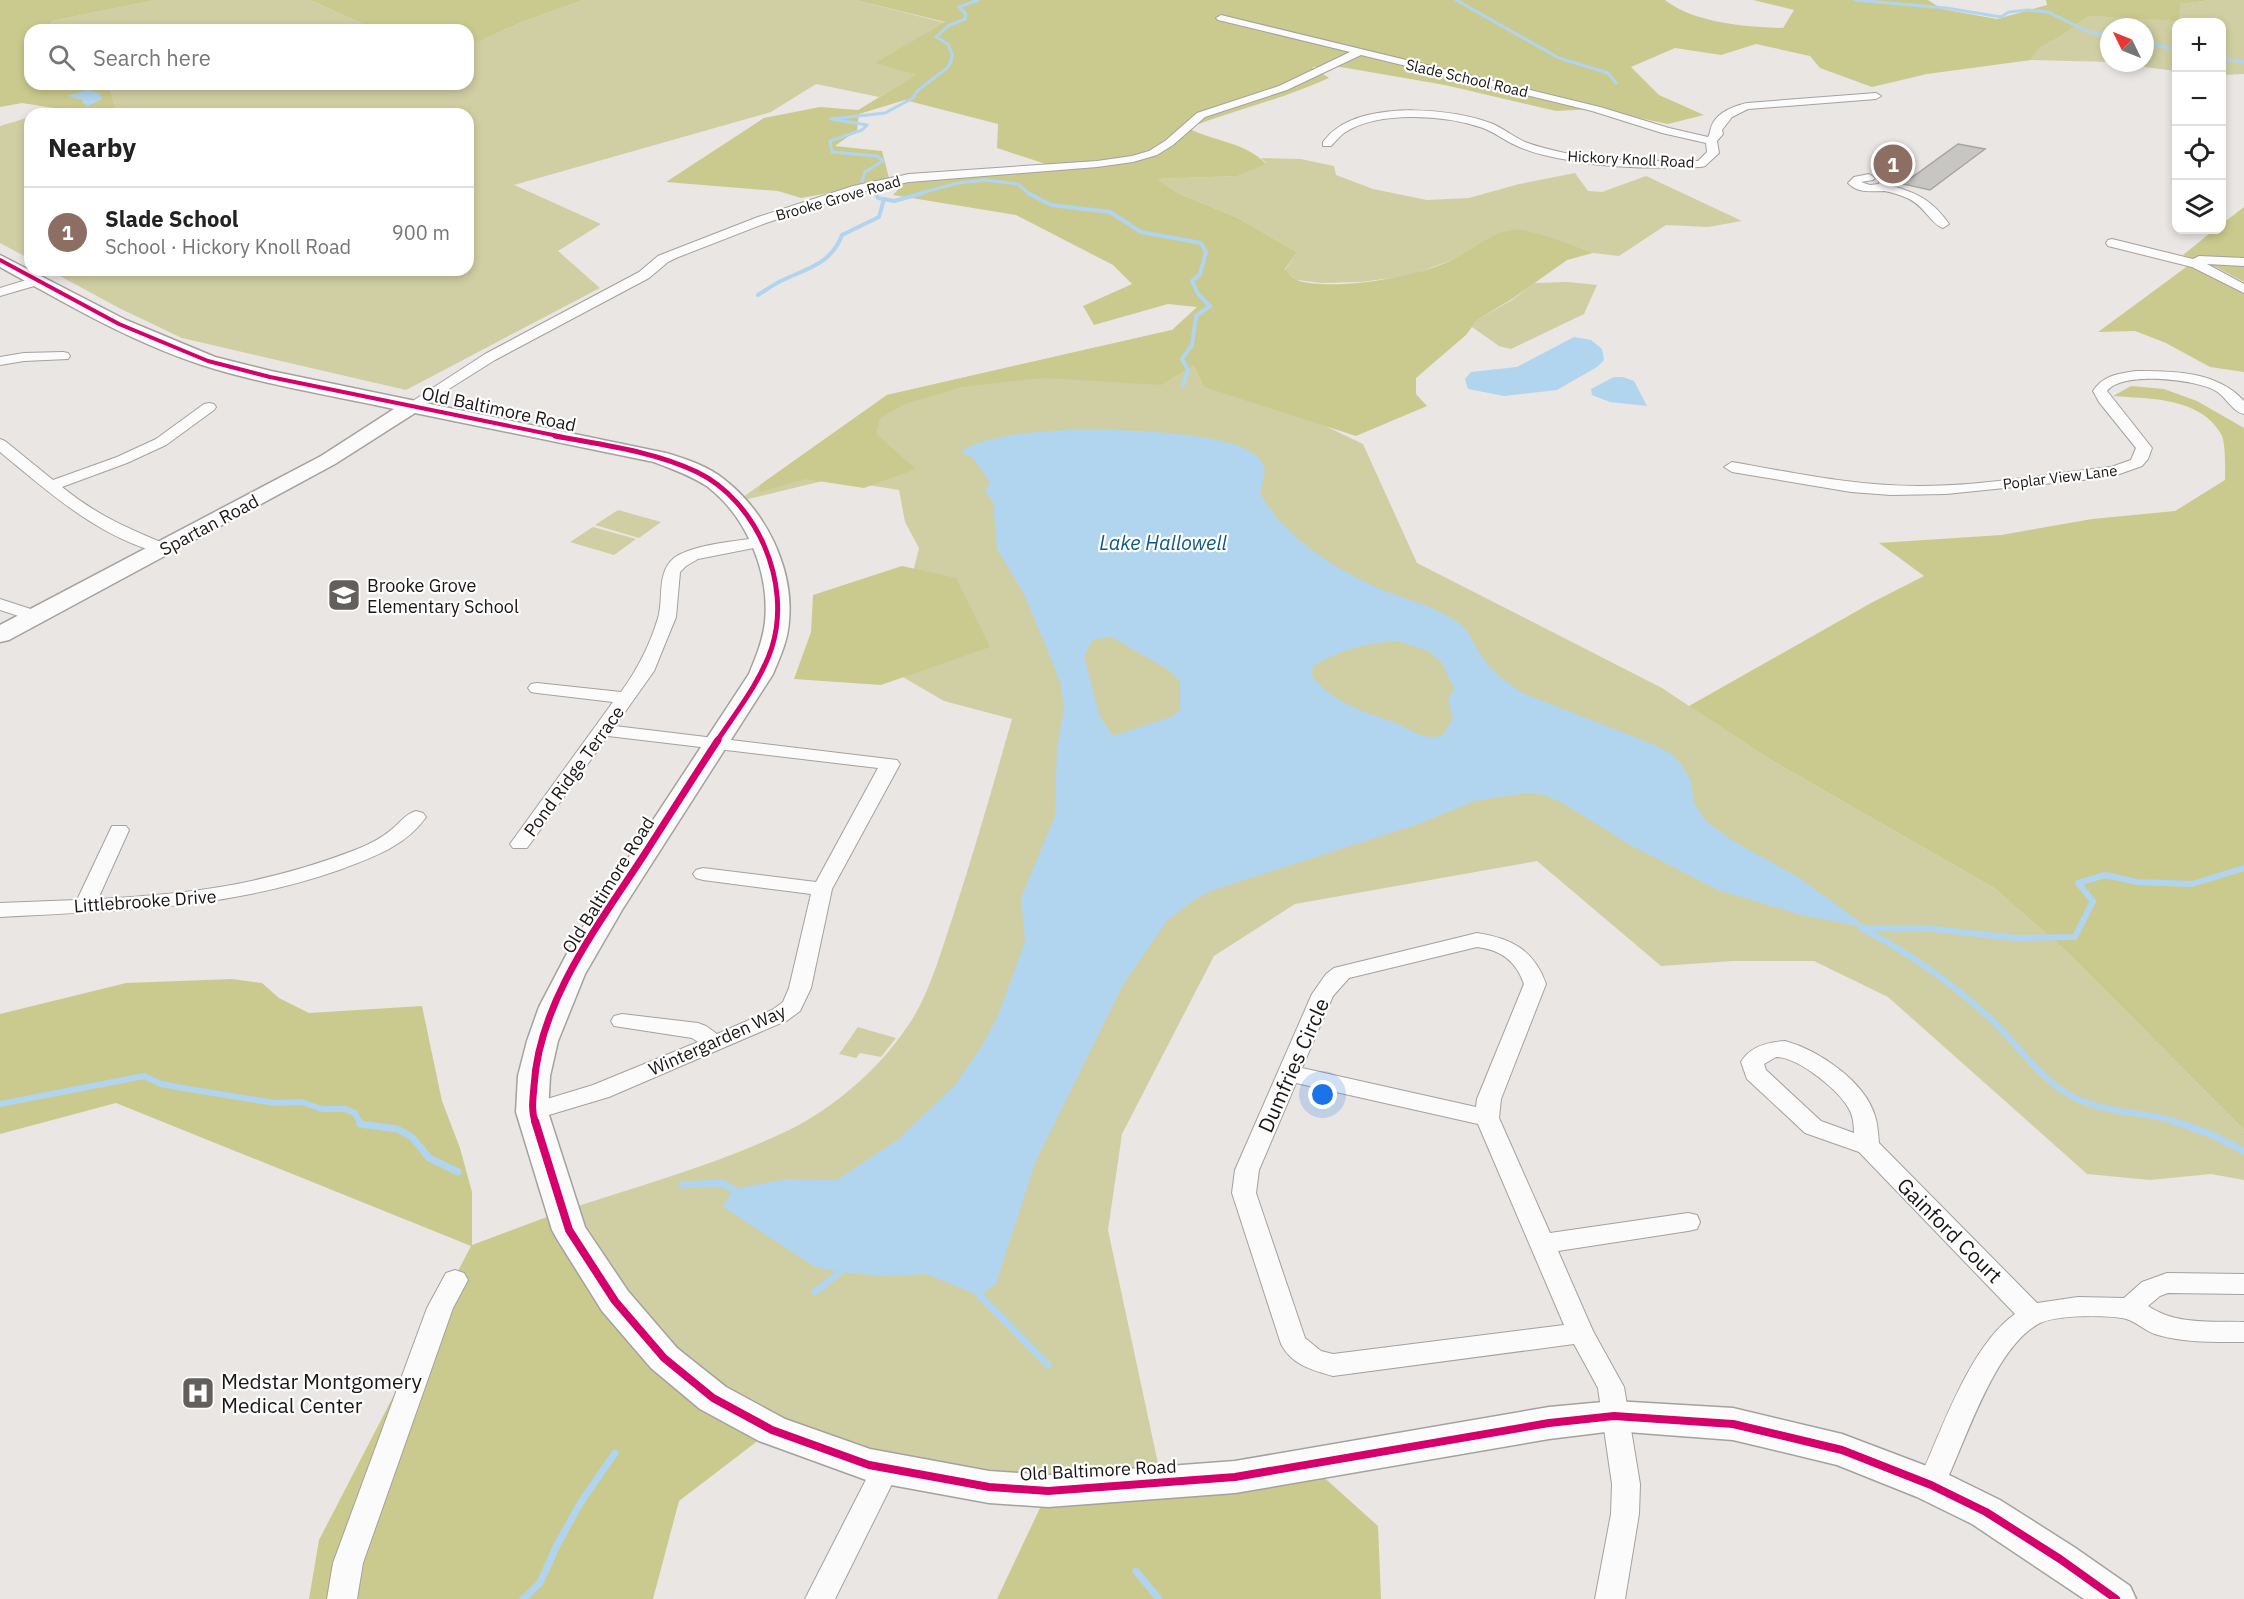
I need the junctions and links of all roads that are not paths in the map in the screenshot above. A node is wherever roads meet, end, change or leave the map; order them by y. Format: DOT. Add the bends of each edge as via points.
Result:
graph roads {
  1 [pos="1221,18"];
  2 [pos="1357,53"];
  3 [pos="1876,96"];
  4 [pos="1711,141"];
  5 [pos="1327,144"];
  6 [pos="1869,178"];
  7 [pos="1943,224"];
  8 [pos="2112,243"];
  9 [pos="2178,259"];
  10 [pos="0,260"];
  11 [pos="2244,262"];
  12 [pos="24,274"];
  13 [pos="27,276"];
  14 [pos="36,281"];
  15 [pos="2244,289"];
  16 [pos="0,292"];
  17 [pos="63,356"];
  18 [pos="0,361"];
  19 [pos="412,406"];
  20 [pos="209,407"];
  21 [pos="2244,410"];
  22 [pos="0,444"];
  23 [pos="1732,467"];
  24 [pos="50,486"];
  25 [pos="763,542"];
  26 [pos="164,549"];
  27 [pos="0,604"];
  28 [pos="34,616"];
  29 [pos="0,635"];
  30 [pos="537,688"];
  31 [pos="627,698"];
  32 [pos="605,729"];
  33 [pos="716,742"];
  34 [pos="416,817"];
  35 [pos="119,830"];
  36 [pos="520,844"];
  37 [pos="703,874"];
  38 [pos="822,889"];
  39 [pos="85,905"];
  40 [pos="0,910"];
  41 [pos="622,1021"];
  42 [pos="716,1044"];
  43 [pos="1289,1073"];
  44 [pos="532,1112"];
  45 [pos="1487,1118"];
  46 [pos="1867,1146"];
  47 [pos="1688,1222"];
  48 [pos="1542,1244"];
  49 [pos="455,1280"];
  50 [pos="2244,1284"];
  51 [pos="2129,1308"];
  52 [pos="2032,1315"];
  53 [pos="2244,1332"];
  54 [pos="1581,1333"];
  55 [pos="1614,1416"];
  56 [pos="886,1468"];
  57 [pos="1931,1485"];
  58 [pos="1610,1595"];
  59 [pos="342,1599"];
  60 [pos="820,1599"];
  61 [pos="2116,1599"];
  1 -- 2 [label="street, Slade School Road"];
  2 -- 4 [label="street, Slade School Road" via="1596,109"];
  2 -- 19 [label="street, Brooke Grove Road" via="1283,88 1201,115 1169,143 1133,159 936,175 869,187 762,220 663,259 644,274 490,357"];
  3 -- 4 [label="street, Hickory Knoll Road" via="1747,106 1721,120"];
  4 -- 5 [label="street, Hickory Knoll Road" via="1713,153 1701,164 1586,159 1526,146 1479,123 1411,115 1357,122 1338,131"];
  6 -- 7 [label="street" via="1854,183 1870,189 1884,185 1922,199"];
  8 -- 9 [label="street"];
  9 -- 11 [label="street"];
  9 -- 15 [label="street" via="2212,271"];
  10 -- 12 [label="street, Old Baltimore Road"];
  13 -- 14 [label="street, Old Baltimore Road"];
  14 -- 16 [label="street"];
  14 -- 19 [label="street, Old Baltimore Road" via="120,324 208,361"];
  17 -- 18 [label="street"];
  19 -- 25 [label="street, Old Baltimore Road" via="659,458 690,468 715,483 740,506"];
  19 -- 26 [label="street, Spartan Road" via="328,460"];
  20 -- 24 [label="street" via="161,442"];
  21 -- 23 [label="street, Poplar View Lane" via="2220,387 2198,380 2112,378 2105,381 2100,391 2144,448 2138,462 2111,472 1962,489 1858,488"];
  22 -- 24 [label="street"];
  24 -- 26 [label="street" via="105,525"];
  25 -- 31 [label="street, Pond Ridge Terrace" via="693,555 672,571 667,617 645,670"];
  25 -- 33 [label="street, Old Baltimore Road" via="777,594 773,644 761,674"];
  26 -- 28 [label="street, Spartan Road"];
  27 -- 28 [label="street"];
  28 -- 29 [label="street, Spartan Road"];
  30 -- 31 [label="street"];
  31 -- 32 [label="street, Pond Ridge Terrace"];
  32 -- 33 [label="street"];
  32 -- 36 [label="street, Pond Ridge Terrace"];
  33 -- 38 [label="street, Wintergarden Way" via="891,764"];
  33 -- 44 [label="street, Old Baltimore Road" via="611,906 554,1006 534,1069"];
  34 -- 39 [label="street, Littlebrooke Drive" via="395,838 371,850 277,885 164,903"];
  35 -- 39 [label="street"];
  37 -- 38 [label="street"];
  38 -- 42 [label="street, Wintergarden Way" via="800,988 792,1006"];
  39 -- 40 [label="street, Littlebrooke Drive"];
  41 -- 42 [label="street" via="698,1031"];
  42 -- 44 [label="street, Wintergarden Way" via="601,1091"];
  43 -- 45 [label="street"];
  43 -- 45 [label="street, Dumfries Circle" via="1323,994 1342,973 1477,940 1497,942 1509,947 1532,972 1535,984 1489,1100"];
  43 -- 54 [label="street, Dumfries Circle" via="1247,1170 1244,1193 1294,1344 1300,1350 1313,1360 1333,1365"];
  44 -- 56 [label="street, Old Baltimore Road" via="569,1230 615,1300 664,1358 713,1398 772,1430"];
  45 -- 48 [label="street"];
  46 -- 46 [label="street, Gainford Court" via="1862,1110 1813,1060 1780,1048 1760,1054 1752,1062 1755,1073 1813,1128"];
  46 -- 52 [label="street, Gainford Court"];
  47 -- 48 [label="street"];
  48 -- 54 [label="street"];
  49 -- 59 [label="street" via="440,1308 352,1552"];
  50 -- 51 [label="street" via="2167,1283 2151,1289"];
  51 -- 52 [label="street" via="2073,1308"];
  51 -- 53 [label="street" via="2150,1322 2179,1331"];
  52 -- 57 [label="street" via="2009,1333 1987,1364"];
  54 -- 55 [label="street" via="1611,1387"];
  55 -- 56 [label="street, Old Baltimore Road" via="1548,1423 1235,1477 1058,1490 989,1488"];
  55 -- 57 [label="street, Old Baltimore Road" via="1733,1424 1842,1450"];
  55 -- 58 [label="street" via="1626,1484 1625,1514"];
  56 -- 60 [label="street"];
  57 -- 61 [label="street, Old Baltimore Road" via="1986,1512"];
}
